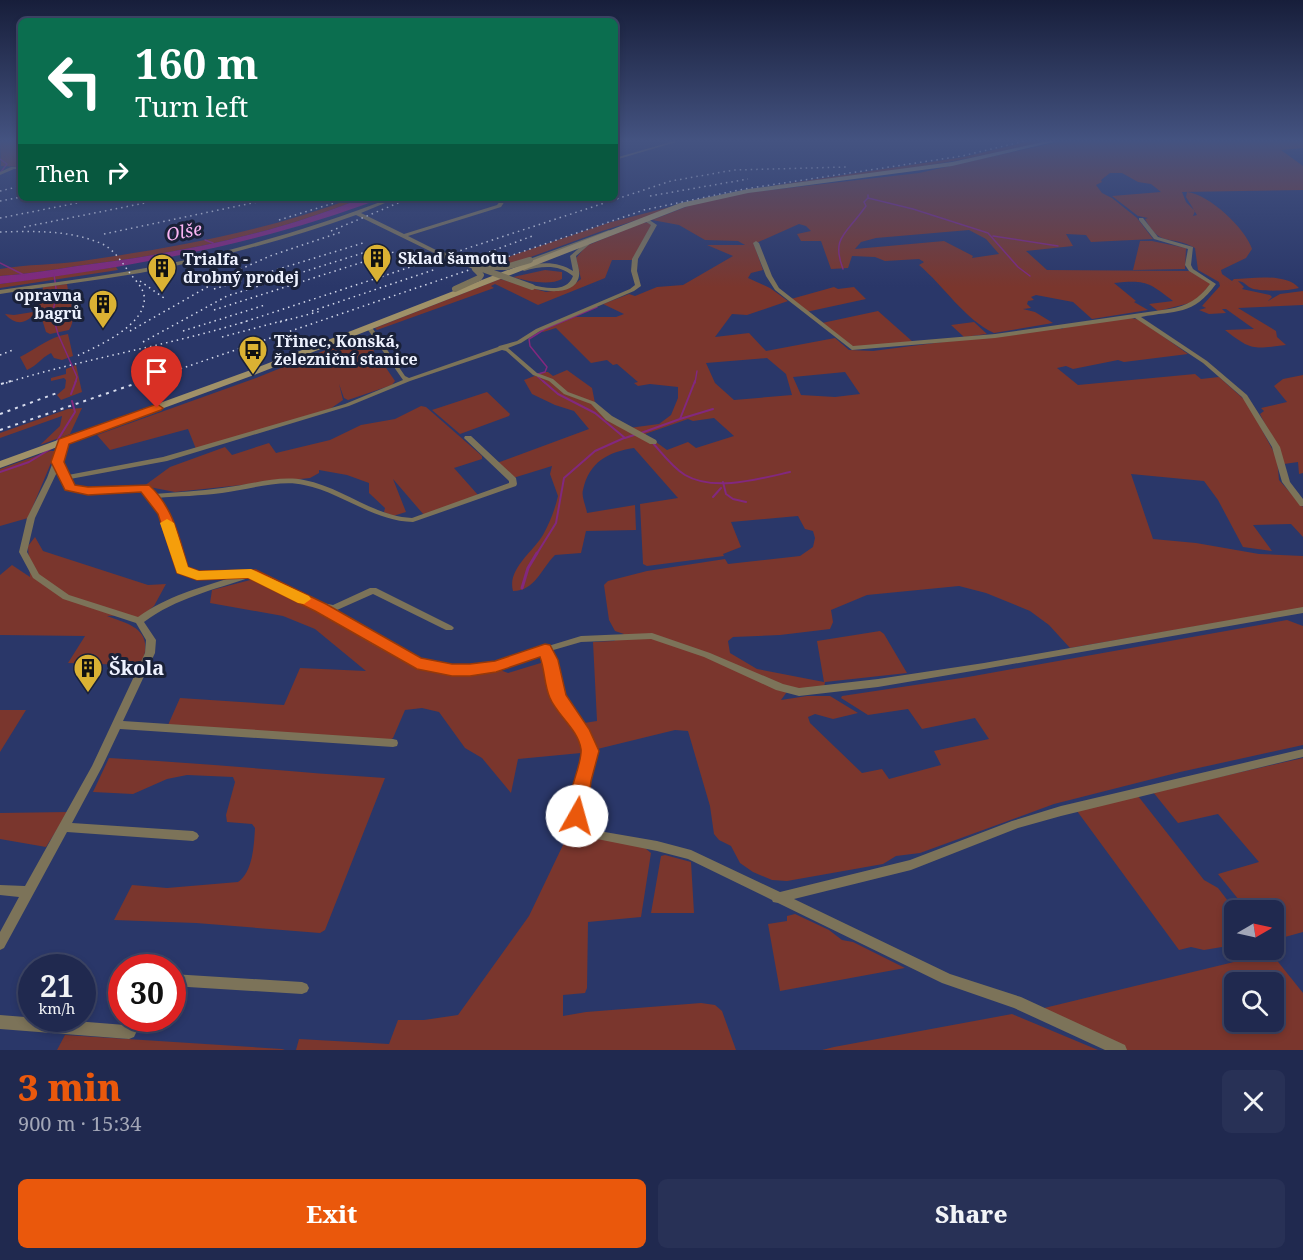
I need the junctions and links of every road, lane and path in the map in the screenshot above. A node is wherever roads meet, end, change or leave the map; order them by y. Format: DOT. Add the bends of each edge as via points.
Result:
graph roads {
  1 [pos="767,189"];
  2 [pos="387,201"];
  3 [pos="503,201"];
  4 [pos="357,213"];
  5 [pos="645,219"];
  6 [pos="1141,219"];
  7 [pos="618,229"];
  8 [pos="403,236"];
  9 [pos="595,239"];
  10 [pos="756,243"];
  11 [pos="470,265"];
  12 [pos="511,272"];
  13 [pos="576,276"];
  14 [pos="455,290"];
  15 [pos="0,292"];
  16 [pos="1136,316"];
  17 [pos="383,322"];
  18 [pos="369,327"];
  19 [pos="501,348"];
  20 [pos="408,380"];
  21 [pos="468,438"];
  22 [pos="63,442"];
  23 [pos="653,442"];
  24 [pos="57,462"];
  25 [pos="0,465"];
  26 [pos="64,478"];
  27 [pos="153,496"];
  28 [pos="1303,504"];
  29 [pos="251,574"];
  30 [pos="315,605"];
  31 [pos="1303,610"];
  32 [pos="139,621"];
  33 [pos="449,628"];
  34 [pos="545,649"];
  35 [pos="118,725"];
  36 [pos="393,743"];
  37 [pos="1303,753"];
  38 [pos="66,827"];
  39 [pos="193,836"];
  40 [pos="0,890"];
  41 [pos="28,892"];
  42 [pos="777,898"];
  43 [pos="0,944"];
  44 [pos="186,981"];
  45 [pos="302,988"];
  46 [pos="0,1022"];
  47 [pos="108,1030"];
  48 [pos="1120,1050"];
  1 -- 5 [label="main road" via="722,195"];
  2 -- 4 [label="street"];
  3 -- 8 [label="street" via="499,206"];
  4 -- 8 [label="street"];
  4 -- 15 [label="street" via="229,250 124,274"];
  5 -- 7 [label="main road"];
  5 -- 19 [label="street" via="654,225 635,259 638,286 633,291"];
  6 -- 16 [label="street" via="1156,238 1191,248 1191,270 1213,284 1195,304"];
  7 -- 9 [label="main road"];
  7 -- 11 [label="street, bridge" via="499,268"];
  8 -- 11 [label="street, bridge"];
  9 -- 12 [label="main road"];
  9 -- 13 [label="street" via="573,256"];
  10 -- 16 [label="street" via="777,289 852,348 995,336"];
  11 -- 13 [label="street, bridge" via="532,287 556,290 572,283"];
  11 -- 14 [label="street, bridge" via="481,275"];
  12 -- 13 [label="street" via="548,264 569,268"];
  12 -- 17 [label="main road"];
  14 -- 17 [label="main road" via="413,305"];
  16 -- 28 [label="street" via="1205,362 1245,396 1276,447 1286,482"];
  17 -- 18 [label="main road"];
  18 -- 20 [label="street"];
  18 -- 22 [label="main road"];
  19 -- 20 [label="street"];
  19 -- 23 [label="street" via="566,393 593,403 609,418"];
  20 -- 26 [label="street" via="346,405 164,459"];
  21 -- 27 [label="street" via="513,484 413,520 396,519 307,481"];
  22 -- 24 [label="street"];
  22 -- 25 [label="main road"];
  24 -- 26 [label="street"];
  24 -- 32 [label="street" via="31,518 23,552 36,576 66,597"];
  26 -- 27 [label="street" via="70,488 144,488"];
  27 -- 29 [label="street" via="165,514 182,569 197,575"];
  29 -- 30 [label="street"];
  29 -- 32 [label="street" via="166,602"];
  30 -- 33 [label="street" via="334,608 373,590"];
  30 -- 34 [label="street" via="417,663 452,670 496,666"];
  31 -- 34 [label="street" via="972,668 799,692 652,636 581,639"];
  32 -- 35 [label="street" via="151,640 150,653"];
  34 -- 42 [label="street" via="558,697 590,751 577,816 585,828 596,835 691,855"];
  35 -- 36 [label="street"];
  35 -- 38 [label="street"];
  37 -- 42 [label="street" via="1061,811 1016,824 911,866"];
  38 -- 39 [label="street"];
  38 -- 41 [label="street"];
  40 -- 41 [label="street"];
  41 -- 43 [label="street"];
  42 -- 48 [label="street" via="947,979 1016,1002"];
  44 -- 45 [label="street"];
  46 -- 47 [label="street"];
}
